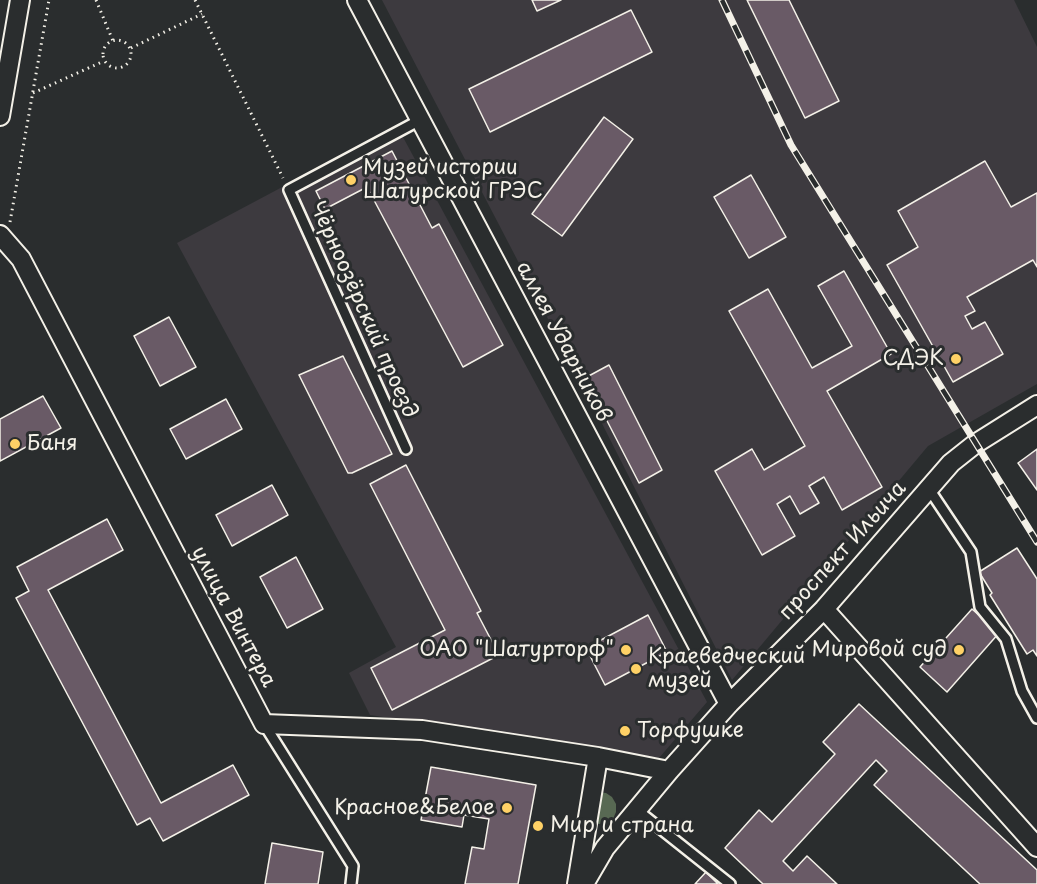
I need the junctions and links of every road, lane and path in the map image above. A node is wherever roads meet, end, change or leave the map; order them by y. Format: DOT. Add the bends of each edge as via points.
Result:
graph roads {
  1 [pos="20,0"];
  2 [pos="49,0"];
  3 [pos="96,0"];
  4 [pos="195,0"];
  5 [pos="357,0"];
  6 [pos="202,14"];
  7 [pos="113,40"];
  8 [pos="131,48"];
  9 [pos="104,61"];
  10 [pos="33,93"];
  11 [pos="0,116"];
  12 [pos="420,120"];
  13 [pos="289,190"];
  14 [pos="3,239"];
  15 [pos="1037,405"];
  16 [pos="406,449"];
  17 [pos="929,489"];
  18 [pos="824,609"];
  19 [pos="729,705"];
  20 [pos="1037,718"];
  21 [pos="264,724"];
  22 [pos="598,757"];
  23 [pos="669,771"];
  24 [pos="638,810"];
  25 [pos="1037,847"];
  26 [pos="351,884"];
  27 [pos="577,884"];
  28 [pos="584,884"];
  29 [pos="730,884"];
  1 -- 11 [label="street"];
  2 -- 10 [label="path"];
  3 -- 7 [label="path"];
  4 -- 6 [label="path"];
  5 -- 12 [label="street, аллея Ударников"];
  6 -- 8 [label="path"];
  6 -- 13 [label="path"];
  7 -- 8 [label="path" via="124,41"];
  7 -- 9 [label="path" via="103,52"];
  8 -- 9 [label="path" via="128,65 120,69 111,68"];
  9 -- 10 [label="path"];
  10 -- 14 [label="path"];
  12 -- 13 [label="lane, Чёрноозёрский проезд"];
  12 -- 19 [label="street, аллея Ударников"];
  13 -- 16 [label="lane, Чёрноозёрский проезд"];
  14 -- 21 [label="street, улица Винтера" via="21,259"];
  15 -- 17 [label="street, проспект Ильича" via="975,444 951,463"];
  17 -- 18 [label="street, проспект Ильича"];
  17 -- 20 [label="lane" via="971,552 980,607 1006,639 1022,691"];
  18 -- 19 [label="street, проспект Ильича"];
  18 -- 25 [label="street"];
  19 -- 23 [label="street, проспект Ильича"];
  21 -- 22 [label="street" via="422,730"];
  21 -- 26 [label="lane" via="353,866"];
  22 -- 23 [label="street"];
  22 -- 27 [label="street"];
  23 -- 24 [label="street, проспект Ильича"];
  24 -- 28 [label="street, проспект Ильича" via="605,848"];
  24 -- 29 [label="lane"];
}
